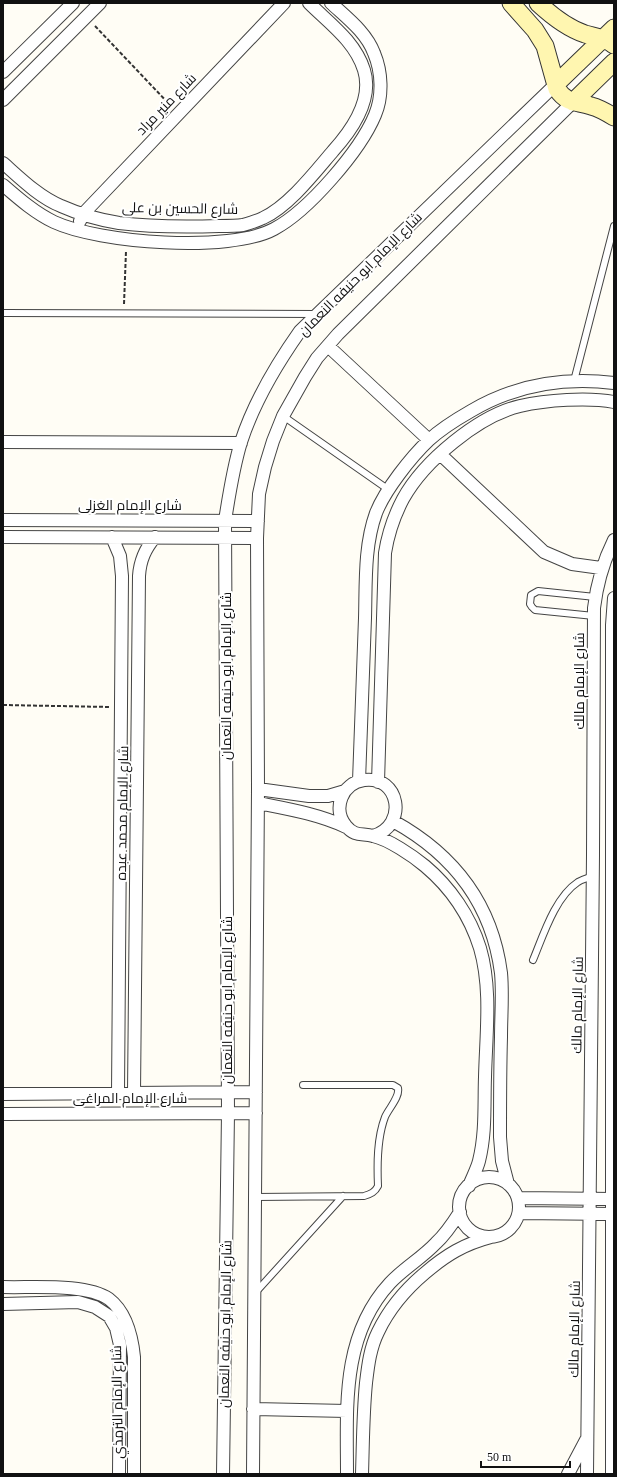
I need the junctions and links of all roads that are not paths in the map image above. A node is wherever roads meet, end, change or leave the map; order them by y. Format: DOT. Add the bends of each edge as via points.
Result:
graph roads {
  1 [pos="72,3"];
  2 [pos="100,3"];
  3 [pos="284,3"];
  4 [pos="309,3"];
  5 [pos="331,3"];
  6 [pos="511,3"];
  7 [pos="538,3"];
  8 [pos="86,17"];
  9 [pos="610,37"];
  10 [pos="614,62"];
  11 [pos="3,72"];
  12 [pos="556,84"];
  13 [pos="3,100"];
  14 [pos="573,102"];
  15 [pos="614,117"];
  16 [pos="354,122"];
  17 [pos="368,130"];
  18 [pos="3,163"];
  19 [pos="3,184"];
  20 [pos="83,214"];
  21 [pos="119,222"];
  22 [pos="614,226"];
  23 [pos="77,230"];
  24 [pos="121,239"];
  25 [pos="3,312"];
  26 [pos="318,314"];
  27 [pos="328,346"];
  28 [pos="574,381"];
  29 [pos="614,383"];
  30 [pos="614,402"];
  31 [pos="283,416"];
  32 [pos="429,440"];
  33 [pos="3,442"];
  34 [pos="241,443"];
  35 [pos="440,454"];
  36 [pos="389,490"];
  37 [pos="3,520"];
  38 [pos="225,521"];
  39 [pos="258,521"];
  40 [pos="3,537"];
  41 [pos="112,537"];
  42 [pos="155,537"];
  43 [pos="225,537"];
  44 [pos="257,538"];
  45 [pos="614,540"];
  46 [pos="601,568"];
  47 [pos="595,597"];
  48 [pos="614,598"];
  49 [pos="594,616"];
  50 [pos="359,781"];
  51 [pos="378,782"];
  52 [pos="258,789"];
  53 [pos="345,790"];
  54 [pos="258,803"];
  55 [pos="393,821"];
  56 [pos="346,827"];
  57 [pos="373,836"];
  58 [pos="120,855"];
  59 [pos="136,855"];
  60 [pos="593,855"];
  61 [pos="613,855"];
  62 [pos="593,876"];
  63 [pos="613,876"];
  64 [pos="533,960"];
  65 [pos="303,1085"];
  66 [pos="228,1092"];
  67 [pos="256,1092"];
  68 [pos="118,1093"];
  69 [pos="134,1093"];
  70 [pos="3,1094"];
  71 [pos="228,1113"];
  72 [pos="256,1113"];
  73 [pos="3,1114"];
  74 [pos="508,1184"];
  75 [pos="469,1186"];
  76 [pos="256,1196"];
  77 [pos="344,1196"];
  78 [pos="518,1198"];
  79 [pos="613,1198"];
  80 [pos="590,1199"];
  81 [pos="460,1212"];
  82 [pos="519,1213"];
  83 [pos="590,1214"];
  84 [pos="613,1214"];
  85 [pos="491,1237"];
  86 [pos="3,1287"];
  87 [pos="254,1295"];
  88 [pos="3,1304"];
  89 [pos="253,1409"];
  90 [pos="347,1411"];
  91 [pos="588,1436"];
  92 [pos="119,1474"];
  93 [pos="134,1474"];
  94 [pos="223,1474"];
  95 [pos="253,1474"];
  96 [pos="347,1474"];
  97 [pos="362,1474"];
  98 [pos="568,1474"];
  99 [pos="587,1474"];
  100 [pos="612,1474"];
  1 -- 8 [label="street"];
  1 -- 11 [label="street"];
  2 -- 8 [label="street"];
  3 -- 20 [label="street, شارع منير مراد"];
  4 -- 16 [label="street, شارع الحسين بن على" via="347,39 357,53 364,70 365,96"];
  5 -- 17 [label="street" via="364,36 378,66 380,99"];
  6 -- 12 [label="street" via="535,30 545,46"];
  7 -- 9 [label="street" via="567,26 584,34"];
  8 -- 13 [label="street"];
  9 -- 12 [label="street, شارع الإمام ابو حنيفه النعمان"];
  10 -- 14 [label="street, شارع الإمام ابو حنيفه النعمان"];
  12 -- 14 [label="street" via="561,94"];
  12 -- 26 [label="street, شارع الإمام ابو حنيفه النعمان"];
  14 -- 15 [label="street" via="604,110"];
  14 -- 27 [label="street, شارع الإمام ابو حنيفه النعمان" via="359,312"];
  16 -- 17 [label="street"];
  16 -- 21 [label="street, شارع الحسين بن على" via="340,145 297,191 282,206 264,218 243,225"];
  17 -- 24 [label="street" via="352,154 315,197 273,230 247,239 210,242"];
  18 -- 20 [label="street, شارع الحسين بن على" via="41,195 60,206"];
  19 -- 23 [label="street" via="53,222"];
  20 -- 21 [label="street, شارع الحسين بن على"];
  20 -- 23 [label="street, شارع منير مراد"];
  21 -- 24 [label="street"];
  22 -- 28 [label="lane"];
  23 -- 24 [label="street"];
  25 -- 26 [label="lane"];
  26 -- 34 [label="street, شارع الإمام ابو حنيفه النعمان" via="300,331 284,355 259,398"];
  27 -- 31 [label="street, شارع الإمام ابو حنيفه النعمان" via="305,377"];
  27 -- 32 [label="street"];
  28 -- 29 [label="street"];
  28 -- 32 [label="street" via="516,390 489,401 454,421"];
  30 -- 35 [label="street" via="564,400 520,406 491,417"];
  31 -- 36 [label="lane"];
  31 -- 39 [label="street, شارع الإمام ابو حنيفه النعمان" via="265,467 259,494"];
  32 -- 36 [label="street" via="400,472"];
  33 -- 34 [label="street"];
  34 -- 38 [label="street, شارع الإمام ابو حنيفه النعمان"];
  35 -- 46 [label="street" via="544,552 572,564"];
  35 -- 51 [label="street" via="418,477 403,498 388,534 385,553"];
  36 -- 50 [label="street" via="376,513 368,552"];
  37 -- 38 [label="street, شارع الإمام الغزلى"];
  38 -- 39 [label="street, شارع الإمام الغزلى"];
  38 -- 43 [label="street, شارع الإمام ابو حنيفه النعمان"];
  39 -- 44 [label="street, شارع الإمام ابو حنيفه النعمان"];
  40 -- 41 [label="street"];
  41 -- 42 [label="street"];
  41 -- 58 [label="street, شارع الإمام محمد عبده" via="122,566"];
  42 -- 43 [label="street"];
  42 -- 59 [label="street, شارع الإمام محمد عبده" via="143,555 139,576"];
  43 -- 44 [label="street"];
  43 -- 66 [label="street, شارع الإمام ابو حنيفه النعمان"];
  44 -- 52 [label="street, شارع الإمام ابو حنيفه النعمان"];
  45 -- 46 [label="street, شارع الإمام مالك"];
  46 -- 47 [label="street, شارع الإمام مالك"];
  47 -- 49 [label="street, شارع الإمام مالك"];
  47 -- 49 [label="lane" via="538,591 529,599 535,610"];
  48 -- 61 [label="street"];
  49 -- 60 [label="street, شارع الإمام مالك"];
  50 -- 51 [label="street"];
  50 -- 53 [label="street"];
  51 -- 55 [label="street" via="385,786 394,798 396,814"];
  52 -- 53 [label="street" via="309,796 328,796"];
  52 -- 54 [label="street, شارع الإمام ابو حنيفه النعمان"];
  53 -- 56 [label="street" via="340,805 342,820"];
  54 -- 56 [label="street" via="328,818"];
  54 -- 67 [label="street, شارع الإمام ابو حنيفه النعمان"];
  55 -- 57 [label="street" via="384,831"];
  55 -- 74 [label="street" via="426,842 455,868 478,900 493,937 501,975 500,1137 502,1161"];
  56 -- 57 [label="street" via="358,834"];
  57 -- 75 [label="street" via="408,854 439,879 463,910 480,947 487,1008 483,1137 479,1162"];
  58 -- 59 [label="street"];
  58 -- 68 [label="street, شارع الإمام محمد عبده"];
  59 -- 69 [label="street, شارع الإمام محمد عبده"];
  60 -- 61 [label="street"];
  60 -- 62 [label="street, شارع الإمام مالك"];
  61 -- 63 [label="street"];
  62 -- 63 [label="street"];
  62 -- 64 [label="lane" via="579,882 567,892 549,922"];
  62 -- 80 [label="street, شارع الإمام مالك"];
  63 -- 79 [label="street"];
  65 -- 77 [label="lane" via="393,1085 398,1088 398,1094 385,1117 380,1141 376,1162 378,1186 372,1193 364,1196"];
  66 -- 67 [label="street, شارع الإمام المراغى"];
  66 -- 69 [label="street, شارع الإمام المراغى"];
  66 -- 71 [label="street, شارع الإمام ابو حنيفه النعمان"];
  67 -- 72 [label="street, شارع الإمام ابو حنيفه النعمان"];
  68 -- 69 [label="street, شارع الإمام المراغى"];
  68 -- 70 [label="street, شارع الإمام المراغى"];
  71 -- 72 [label="street, شارع الإمام المراغى"];
  71 -- 73 [label="street, شارع الإمام المراغى"];
  71 -- 94 [label="street, شارع الإمام ابو حنيفه النعمان"];
  72 -- 76 [label="street, شارع الإمام ابو حنيفه النعمان"];
  74 -- 75 [label="street" via="496,1178 488,1178"];
  74 -- 78 [label="street"];
  75 -- 81 [label="street" via="461,1198"];
  76 -- 77 [label="lane"];
  76 -- 87 [label="street, شارع الإمام ابو حنيفه النعمان"];
  77 -- 87 [label="lane"];
  78 -- 80 [label="street"];
  78 -- 82 [label="street"];
  79 -- 80 [label="street"];
  79 -- 84 [label="street"];
  80 -- 83 [label="street, شارع الإمام مالك"];
  81 -- 85 [label="street" via="470,1230 483,1237"];
  81 -- 90 [label="street" via="436,1244 377,1298 357,1338"];
  82 -- 83 [label="street"];
  82 -- 85 [label="street" via="512,1227 499,1236"];
  83 -- 84 [label="street"];
  83 -- 91 [label="street, شارع الإمام مالك"];
  84 -- 100 [label="street"];
  85 -- 97 [label="street" via="460,1248 433,1266 395,1304 377,1333 368,1364 363,1413"];
  86 -- 93 [label="street, شارع الإمام الترمذي" via="73,1288 93,1292 109,1299 118,1309 127,1325 134,1357"];
  87 -- 89 [label="street, شارع الإمام ابو حنيفه النعمان"];
  88 -- 92 [label="street, شارع الإمام الترمذي" via="78,1302 95,1307 109,1316 116,1328 120,1345"];
  89 -- 90 [label="street"];
  89 -- 95 [label="street, شارع الإمام ابو حنيفه النعمان"];
  90 -- 96 [label="street"];
  91 -- 98 [label="street"];
  91 -- 99 [label="street, شارع الإمام مالك"];
}
